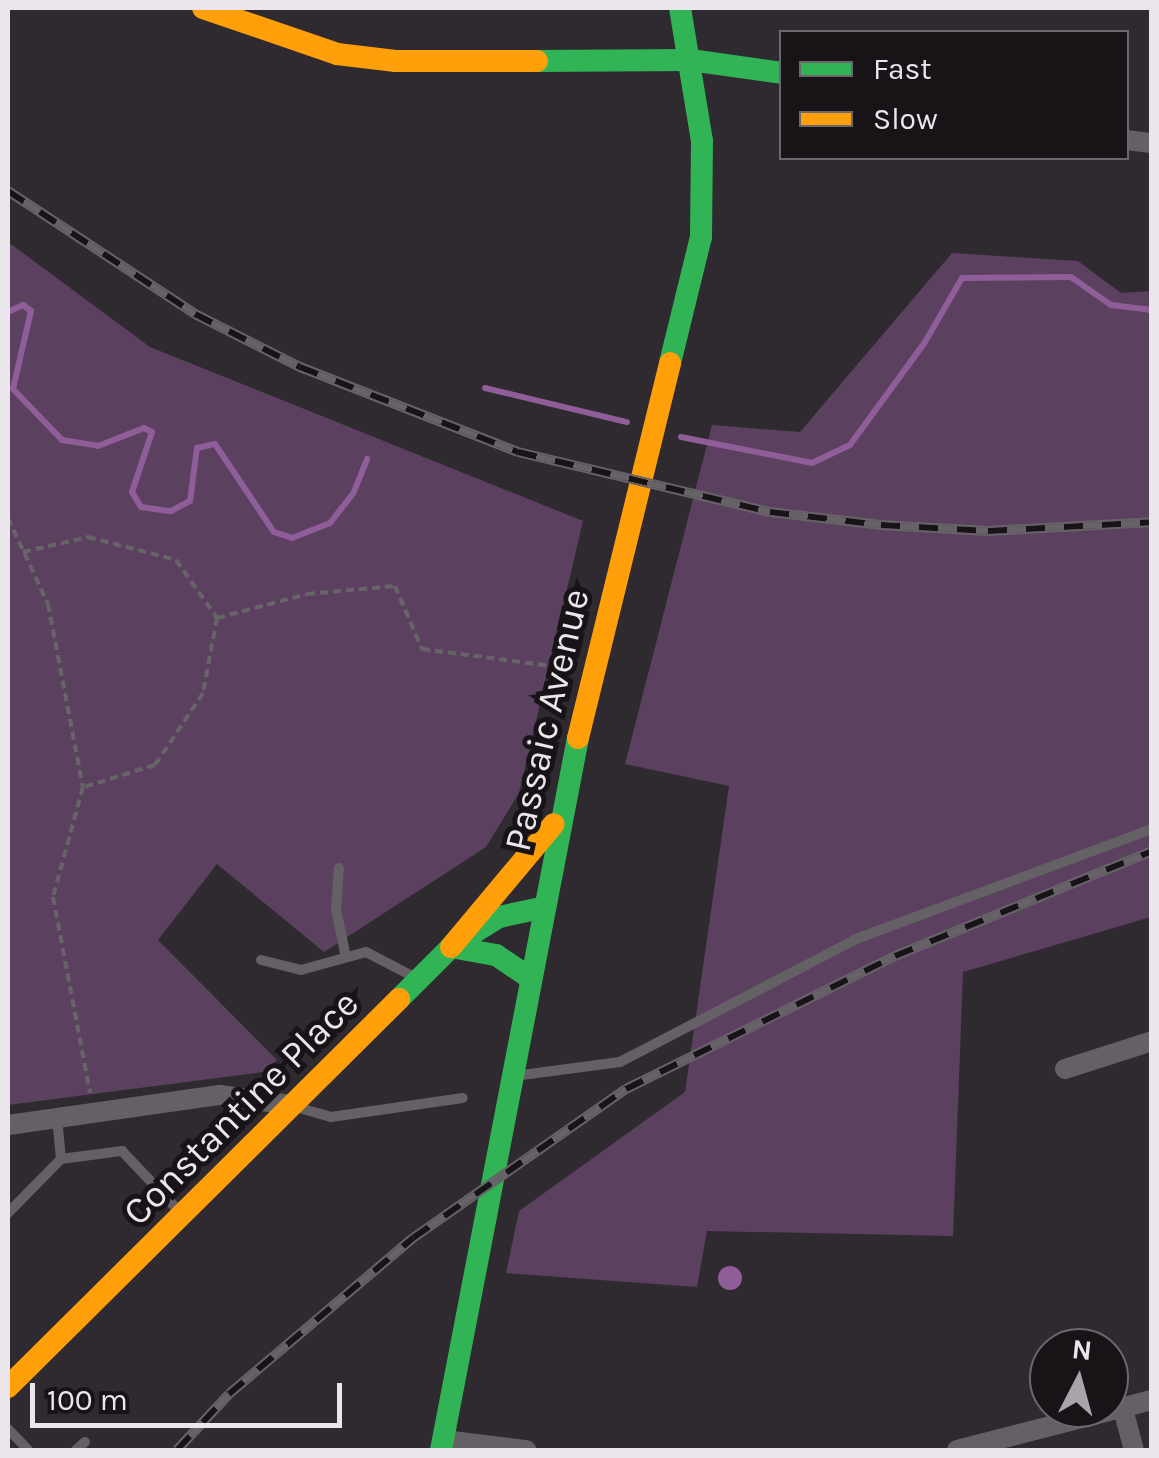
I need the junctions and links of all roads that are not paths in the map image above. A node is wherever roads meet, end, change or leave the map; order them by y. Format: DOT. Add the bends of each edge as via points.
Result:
graph roads {
  1 [pos="203,8"];
  2 [pos="680,8"];
  3 [pos="690,60"];
  4 [pos="779,73"];
  5 [pos="558,820"];
  6 [pos="1152,829"];
  7 [pos="339,868"];
  8 [pos="541,908"];
  9 [pos="451,947"];
  10 [pos="345,953"];
  11 [pos="261,960"];
  12 [pos="529,977"];
  13 [pos="418,982"];
  14 [pos="1152,1041"];
  15 [pos="1065,1069"];
  16 [pos="508,1077"];
  17 [pos="463,1098"];
  18 [pos="290,1105"];
  19 [pos="57,1118"];
  20 [pos="8,1125"];
  21 [pos="61,1159"];
  22 [pos="8,1212"];
  23 [pos="183,1215"];
  24 [pos="8,1387"];
  25 [pos="1046,1428"];
  26 [pos="8,1429"];
  27 [pos="442,1445"];
  28 [pos="28,1450"];
  29 [pos="526,1450"];
  30 [pos="957,1450"];
  1 -- 3 [label="main road" via="337,54 396,61"];
  2 -- 3 [label="main road, Passaic Avenue"];
  3 -- 4 [label="main road"];
  3 -- 5 [label="main road, Passaic Avenue" via="702,141 702,237"];
  5 -- 8 [label="main road, Passaic Avenue"];
  5 -- 9 [label="main road"];
  6 -- 16 [label="lane" via="856,939 620,1062"];
  7 -- 10 [label="lane" via="336,909"];
  8 -- 9 [label="main road, Constantine Place" via="500,917"];
  8 -- 12 [label="main road, Passaic Avenue"];
  9 -- 12 [label="main road" via="496,955"];
  9 -- 13 [label="main road, Constantine Place"];
  10 -- 11 [label="lane" via="301,970"];
  10 -- 13 [label="lane" via="385,957"];
  12 -- 16 [label="main road, Passaic Avenue"];
  13 -- 18 [label="main road, Constantine Place"];
  14 -- 15 [label="street"];
  16 -- 27 [label="main road, Passaic Avenue"];
  17 -- 18 [label="lane" via="331,1117"];
  18 -- 19 [label="street" via="220,1095"];
  18 -- 23 [label="main road, Constantine Place"];
  19 -- 20 [label="street"];
  19 -- 21 [label="lane"];
  21 -- 22 [label="lane"];
  21 -- 23 [label="lane" via="122,1151"];
  23 -- 24 [label="main road, Constantine Place"];
  25 -- 30 [label="street"];
  26 -- 28 [label="lane"];
  27 -- 29 [label="street"];
}
